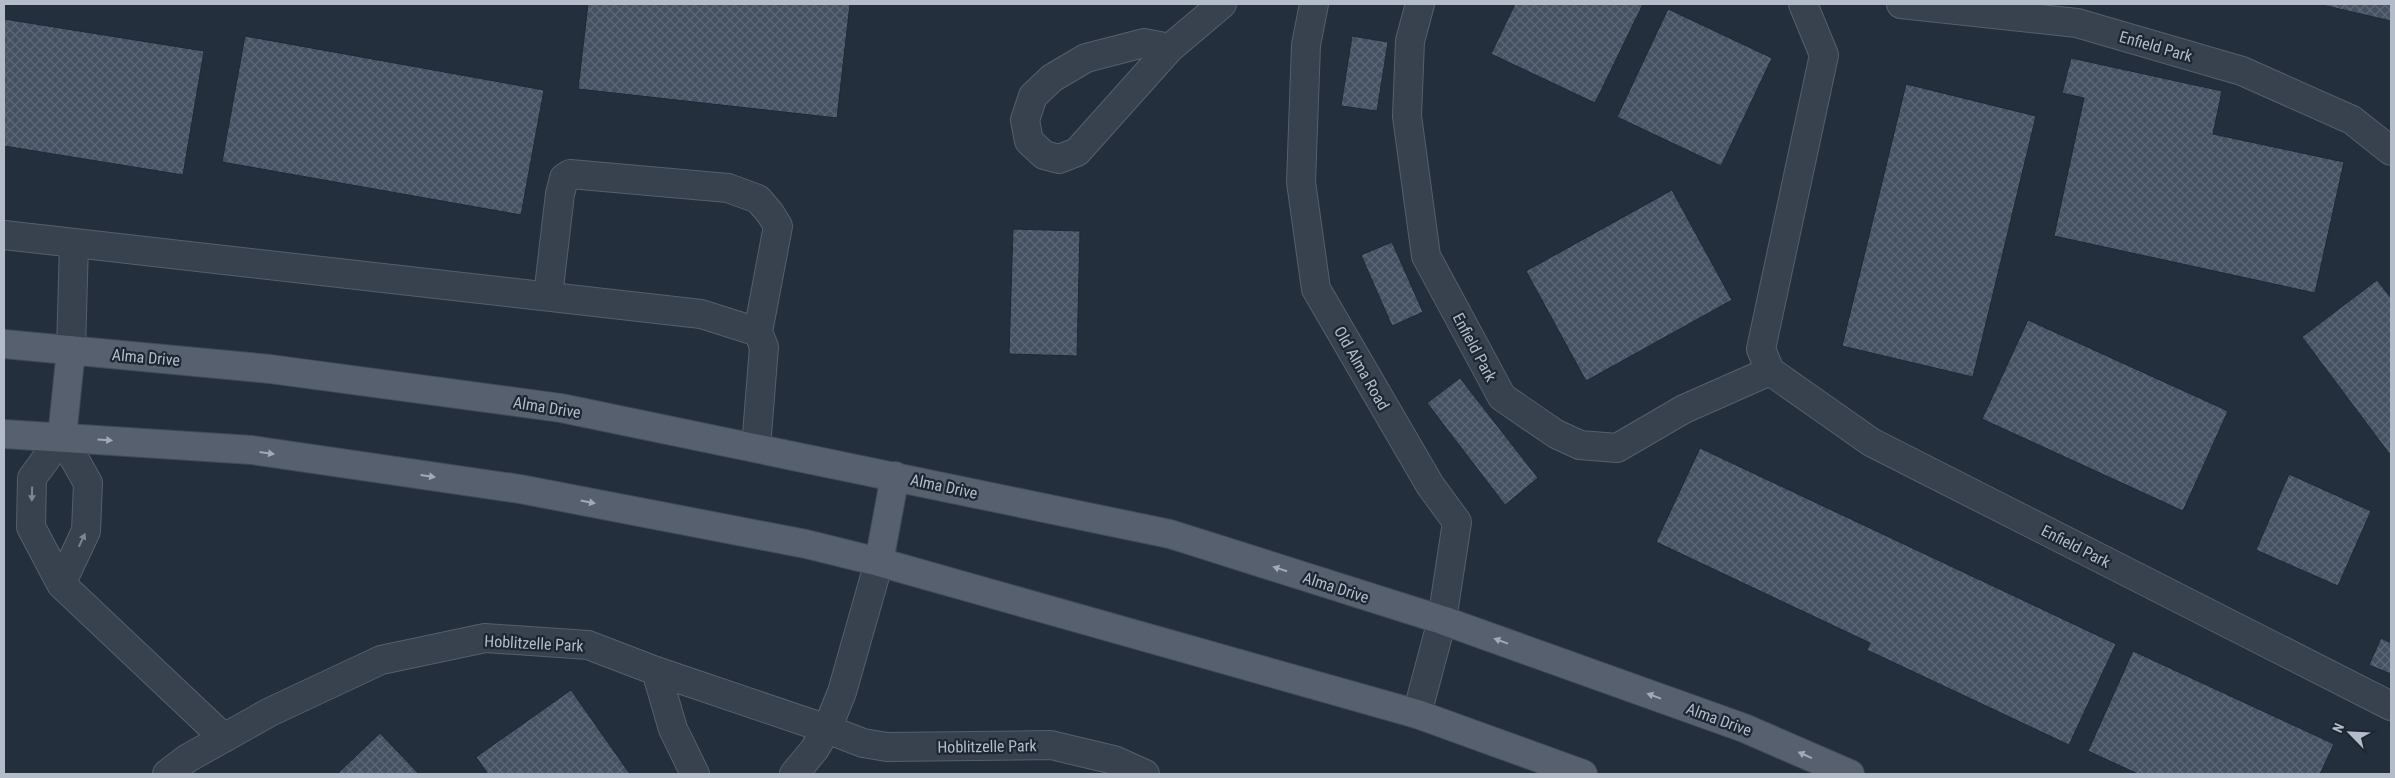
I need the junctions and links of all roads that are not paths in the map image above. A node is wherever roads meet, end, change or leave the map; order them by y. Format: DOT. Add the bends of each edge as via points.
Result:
graph roads {
  1 [pos="1222,4"];
  2 [pos="1314,4"];
  3 [pos="1420,4"];
  4 [pos="1803,4"];
  5 [pos="1901,4"];
  6 [pos="1170,48"];
  7 [pos="2391,151"];
  8 [pos="4,235"];
  9 [pos="74,243"];
  10 [pos="548,296"];
  11 [pos="758,332"];
  12 [pos="4,344"];
  13 [pos="71,350"];
  14 [pos="1770,372"];
  15 [pos="4,434"];
  16 [pos="62,437"];
  17 [pos="756,447"];
  18 [pos="895,476"];
  19 [pos="879,562"];
  20 [pos="61,584"];
  21 [pos="1442,620"];
  22 [pos="656,671"];
  23 [pos="2391,706"];
  24 [pos="1417,714"];
  25 [pos="827,729"];
  26 [pos="224,738"];
  27 [pos="168,774"];
  28 [pos="695,774"];
  29 [pos="794,774"];
  30 [pos="1145,774"];
  31 [pos="1583,774"];
  32 [pos="1850,774"];
  1 -- 6 [label="street"];
  2 -- 21 [label="street, Old Alma Road" via="1306,45 1301,182 1316,289 1430,485 1457,522"];
  3 -- 14 [label="street, Enfield Park" via="1410,41 1408,116 1426,256 1502,397 1556,434 1580,445 1617,448 1684,409"];
  4 -- 14 [label="street" via="1824,55 1761,349"];
  5 -- 7 [label="street, Enfield Park" via="2077,23 2242,71 2352,120"];
  6 -- 6 [label="street" via="1077,152 1059,159 1044,155 1029,141 1025,120 1033,96 1052,78 1086,58 1144,43"];
  8 -- 9 [label="street"];
  9 -- 10 [label="street"];
  9 -- 13 [label="street"];
  10 -- 11 [label="street" via="701,314"];
  10 -- 11 [label="street" via="560,194 564,178 570,174 728,188 758,199 778,226"];
  11 -- 17 [label="street" via="764,347"];
  12 -- 13 [label="main road, Alma Drive"];
  13 -- 16 [label="main road"];
  13 -- 17 [label="main road, Alma Drive" via="270,369 562,408"];
  14 -- 23 [label="street, Enfield Park" via="1871,442"];
  15 -- 16 [label="main road"];
  16 -- 19 [label="main road, one-way" via="252,450 520,489 806,544"];
  20 -- 16 [label="street, one-way" via="86,531 88,483"];
  16 -- 20 [label="street, one-way" via="32,478 31,527"];
  17 -- 18 [label="main road, Alma Drive"];
  18 -- 19 [label="main road"];
  21 -- 18 [label="main road, Alma Drive, one-way" via="1170,534"];
  19 -- 24 [label="main road"];
  19 -- 25 [label="street" via="842,692"];
  20 -- 26 [label="street"];
  21 -- 24 [label="street, Old Alma Road"];
  32 -- 21 [label="main road, Alma Drive, one-way" via="1744,728"];
  22 -- 25 [label="street, Hoblitzelle Park"];
  22 -- 26 [label="street, Hoblitzelle Park" via="588,645 486,638 381,660 270,712"];
  22 -- 28 [label="street" via="673,729"];
  24 -- 31 [label="main road"];
  25 -- 29 [label="street"];
  25 -- 30 [label="street, Hoblitzelle Park" via="863,743 887,747 1051,745 1114,760"];
  26 -- 27 [label="street, Hoblitzelle Park" via="188,758"];
}
